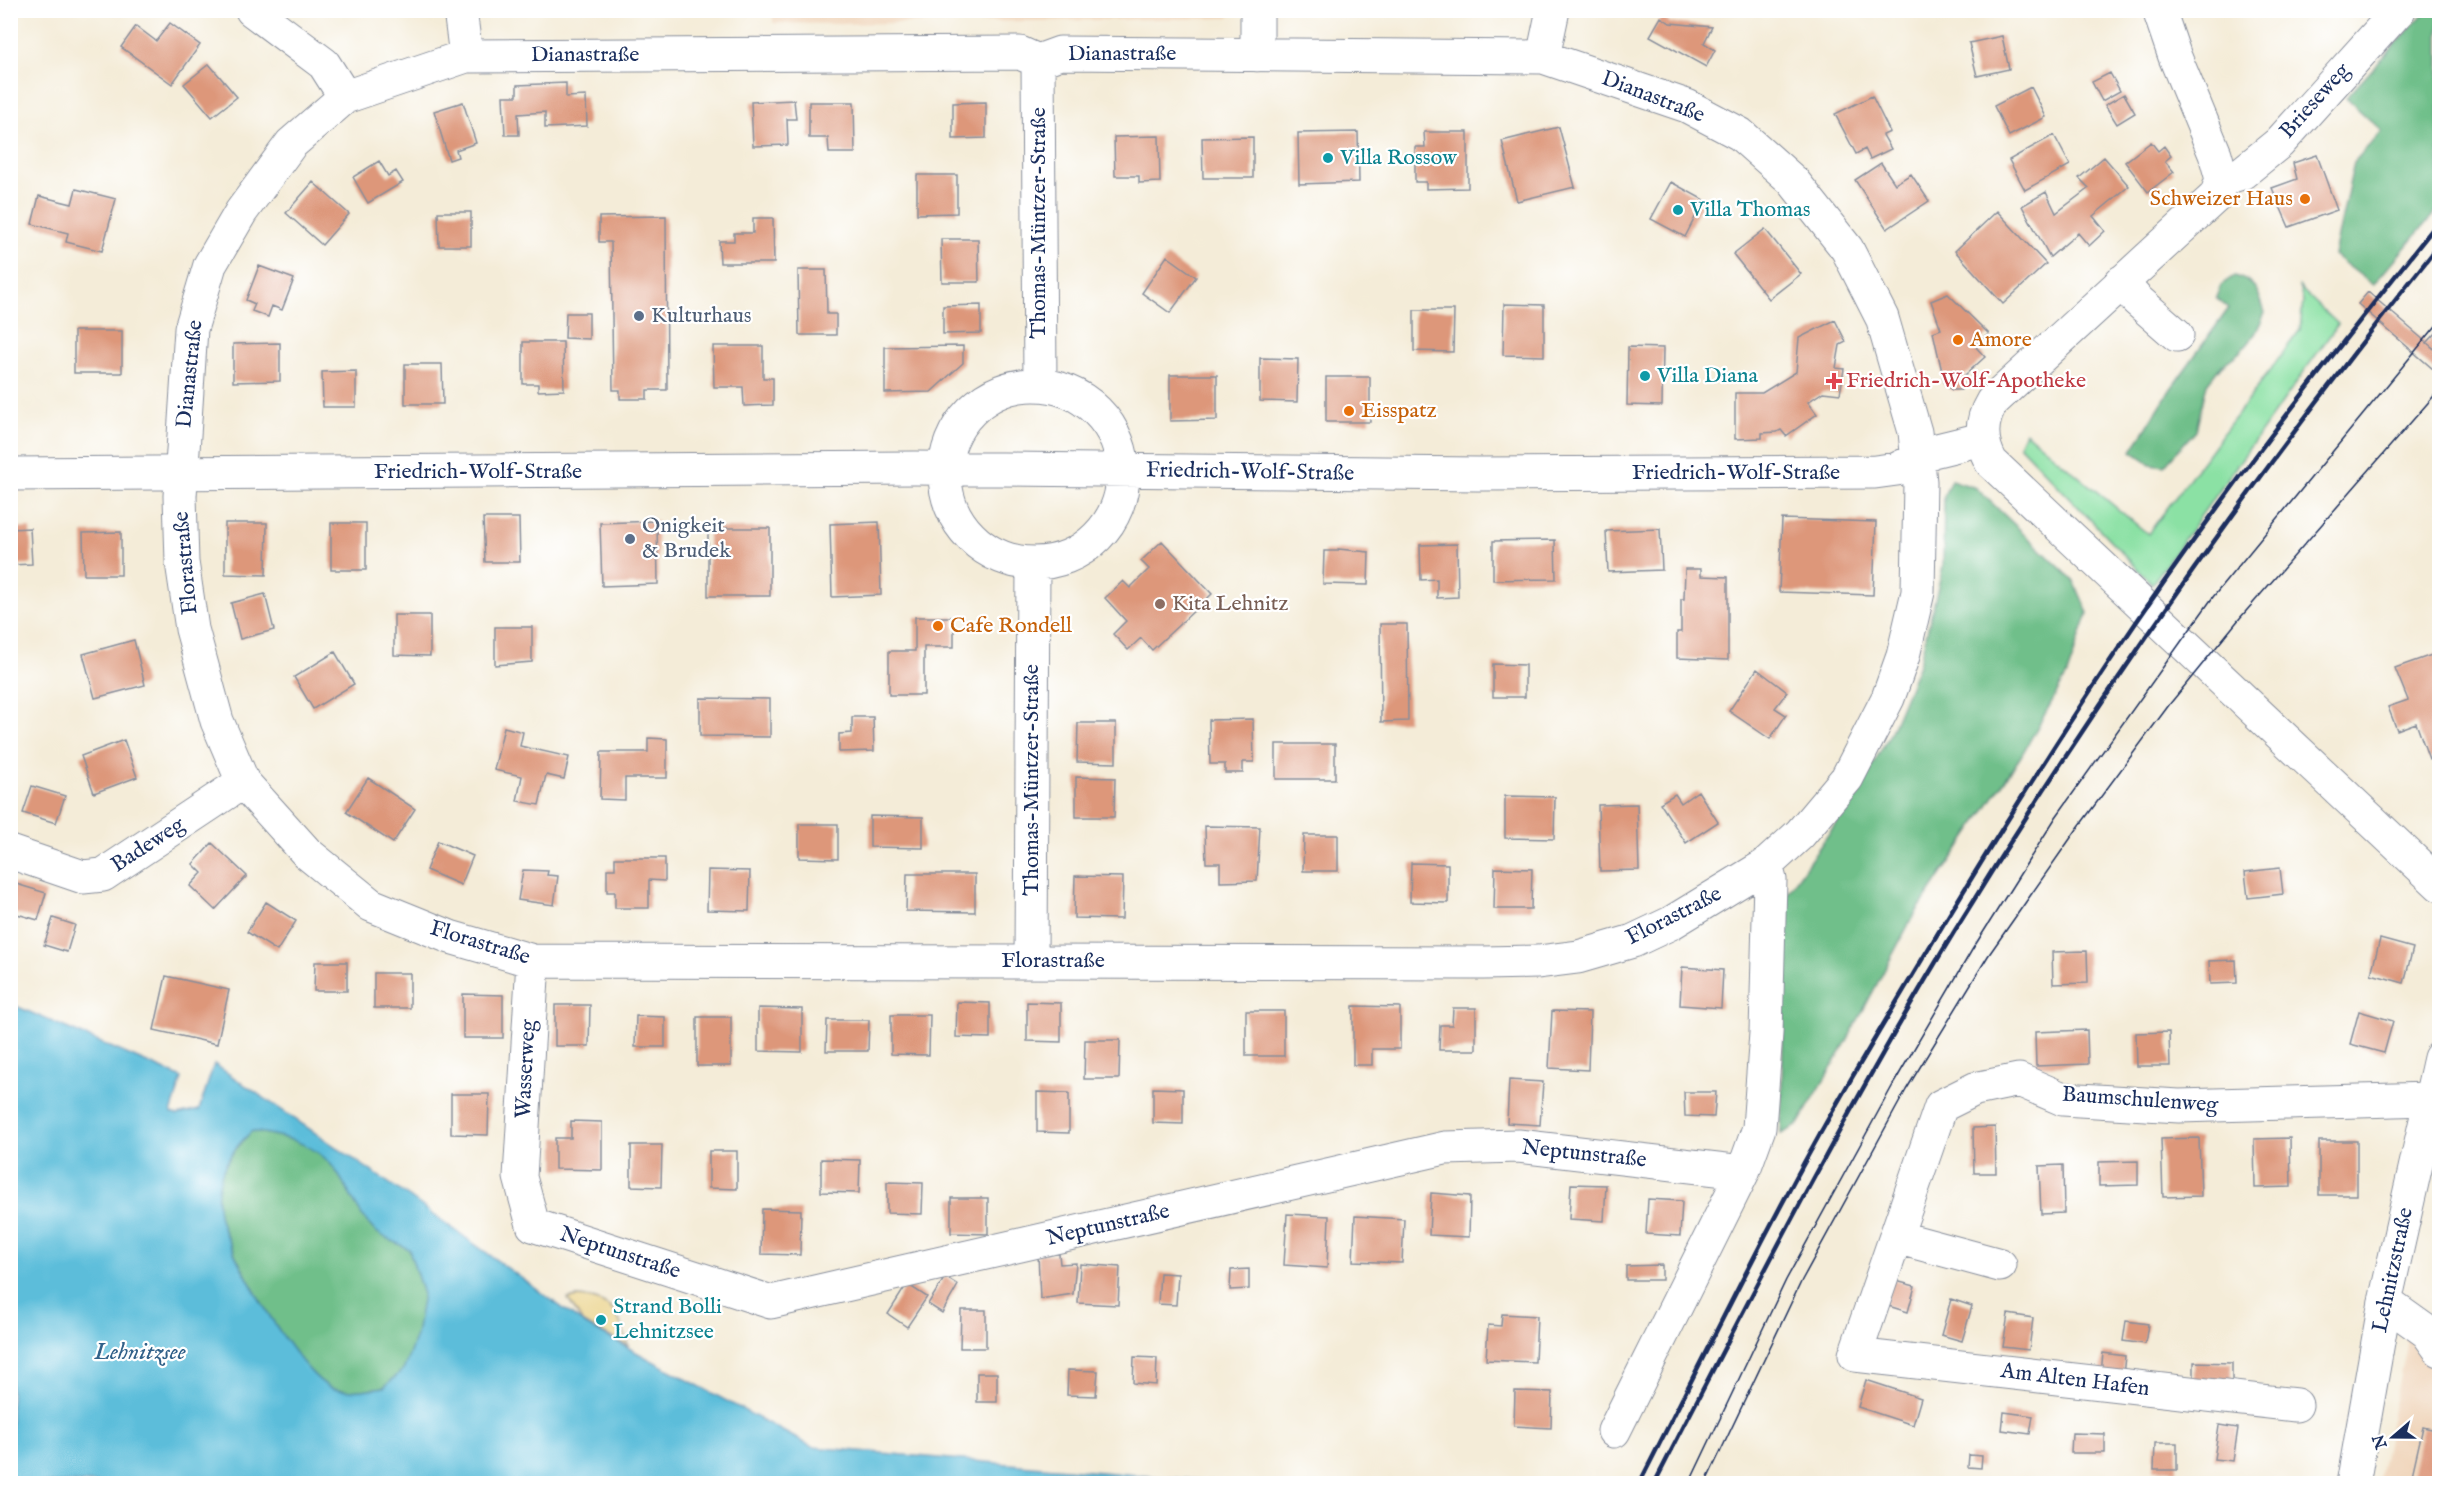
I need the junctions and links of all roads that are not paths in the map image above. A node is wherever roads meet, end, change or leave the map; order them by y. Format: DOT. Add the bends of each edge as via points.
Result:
graph roads {
  1 [pos="252,10"];
  2 [pos="460,10"];
  3 [pos="1257,10"];
  4 [pos="1553,10"];
  5 [pos="2159,10"];
  6 [pos="2399,10"];
  7 [pos="1257,55"];
  8 [pos="466,56"];
  9 [pos="1543,57"];
  10 [pos="1038,61"];
  11 [pos="345,97"];
  12 [pos="2222,179"];
  13 [pos="2121,282"];
  14 [pos="2177,335"];
  15 [pos="1040,385"];
  16 [pos="1982,439"];
  17 [pos="1918,459"];
  18 [pos="945,468"];
  19 [pos="1123,470"];
  20 [pos="181,473"];
  21 [pos="10,474"];
  22 [pos="1033,563"];
  23 [pos="243,782"];
  24 [pos="10,852"];
  25 [pos="1766,865"];
  26 [pos="2439,885"];
  27 [pos="1031,960"];
  28 [pos="533,961"];
  29 [pos="2439,1058"];
  30 [pos="2430,1099"];
  31 [pos="1743,1172"];
  32 [pos="520,1177"];
  33 [pos="1896,1236"];
  34 [pos="2000,1265"];
  35 [pos="2385,1302"];
  36 [pos="2439,1350"];
  37 [pos="1855,1355"];
  38 [pos="2296,1405"];
  39 [pos="1614,1431"];
  40 [pos="2353,1484"];
  1 -- 11 [label="street" via="324,64"];
  2 -- 8 [label="street"];
  3 -- 7 [label="street"];
  4 -- 9 [label="street"];
  5 -- 12 [label="street"];
  6 -- 12 [label="street, Brieseweg" via="2279,142 2242,173"];
  7 -- 9 [label="street, Dianastraße"];
  7 -- 10 [label="street, Dianastraße" via="1060,53"];
  8 -- 10 [label="street, Dianastraße" via="1020,53"];
  8 -- 11 [label="street, Dianastraße"];
  9 -- 17 [label="street, Dianastraße" via="1687,106 1740,134 1793,181 1847,249 1882,318 1916,432"];
  10 -- 15 [label="street, Thomas-Müntzer-Straße"];
  11 -- 20 [label="street, Dianastraße" via="291,144 241,212 210,265 191,329"];
  12 -- 13 [label="street" via="2216,196"];
  13 -- 14 [label="street"];
  13 -- 16 [label="street" via="1992,402 1984,415"];
  15 -- 18 [label="street, Friedrich-Wolf-Straße" via="1016,386 994,394 974,408 959,426"];
  15 -- 19 [label="street, Friedrich-Wolf-Straße" via="1061,389 1097,411 1119,447"];
  16 -- 17 [label="street, Friedrich-Wolf-Straße" via="1933,451"];
  16 -- 26 [label="street" via="1991,462"];
  17 -- 19 [label="street, Friedrich-Wolf-Straße" via="1897,469 1875,472 1478,474"];
  17 -- 25 [label="street, Florastraße" via="1918,592 1888,699 1847,778 1800,834"];
  18 -- 19 [label="street, Friedrich-Wolf-Straße"];
  18 -- 20 [label="street, Friedrich-Wolf-Straße"];
  18 -- 22 [label="street, Friedrich-Wolf-Straße" via="953,511 972,538 1000,556"];
  19 -- 22 [label="street, Friedrich-Wolf-Straße" via="1121,494 1112,517 1098,536 1079,551 1057,560"];
  20 -- 21 [label="street, Friedrich-Wolf-Straße"];
  20 -- 23 [label="street, Florastraße" via="182,562 192,629 217,721"];
  22 -- 27 [label="street, Thomas-Müntzer-Straße"];
  23 -- 24 [label="street, Badeweg" via="103,874 83,877"];
  23 -- 28 [label="street, Florastraße" via="307,853 370,905 450,937"];
  25 -- 27 [label="street, Florastraße" via="1671,923 1633,941 1578,957 1538,962"];
  25 -- 31 [label="street" via="1770,880 1766,1033 1759,1128"];
  27 -- 28 [label="street, Florastraße"];
  28 -- 32 [label="street, Wasserweg"];
  29 -- 30 [label="street, Lehnitzstraße"];
  30 -- 33 [label="street, Baumschulenweg" via="2179,1107 2063,1099 2019,1080 1975,1089 1941,1106"];
  30 -- 35 [label="street, Lehnitzstraße"];
  31 -- 32 [label="street, Neptunstraße" via="1518,1146 1445,1148 771,1302 533,1225"];
  31 -- 39 [label="street"];
  33 -- 34 [label="street"];
  33 -- 37 [label="street, Baumschulenweg"];
  35 -- 36 [label="street" via="2427,1332"];
  35 -- 40 [label="street, Lehnitzstraße"];
  37 -- 38 [label="street, Am Alten Hafen"];
}
